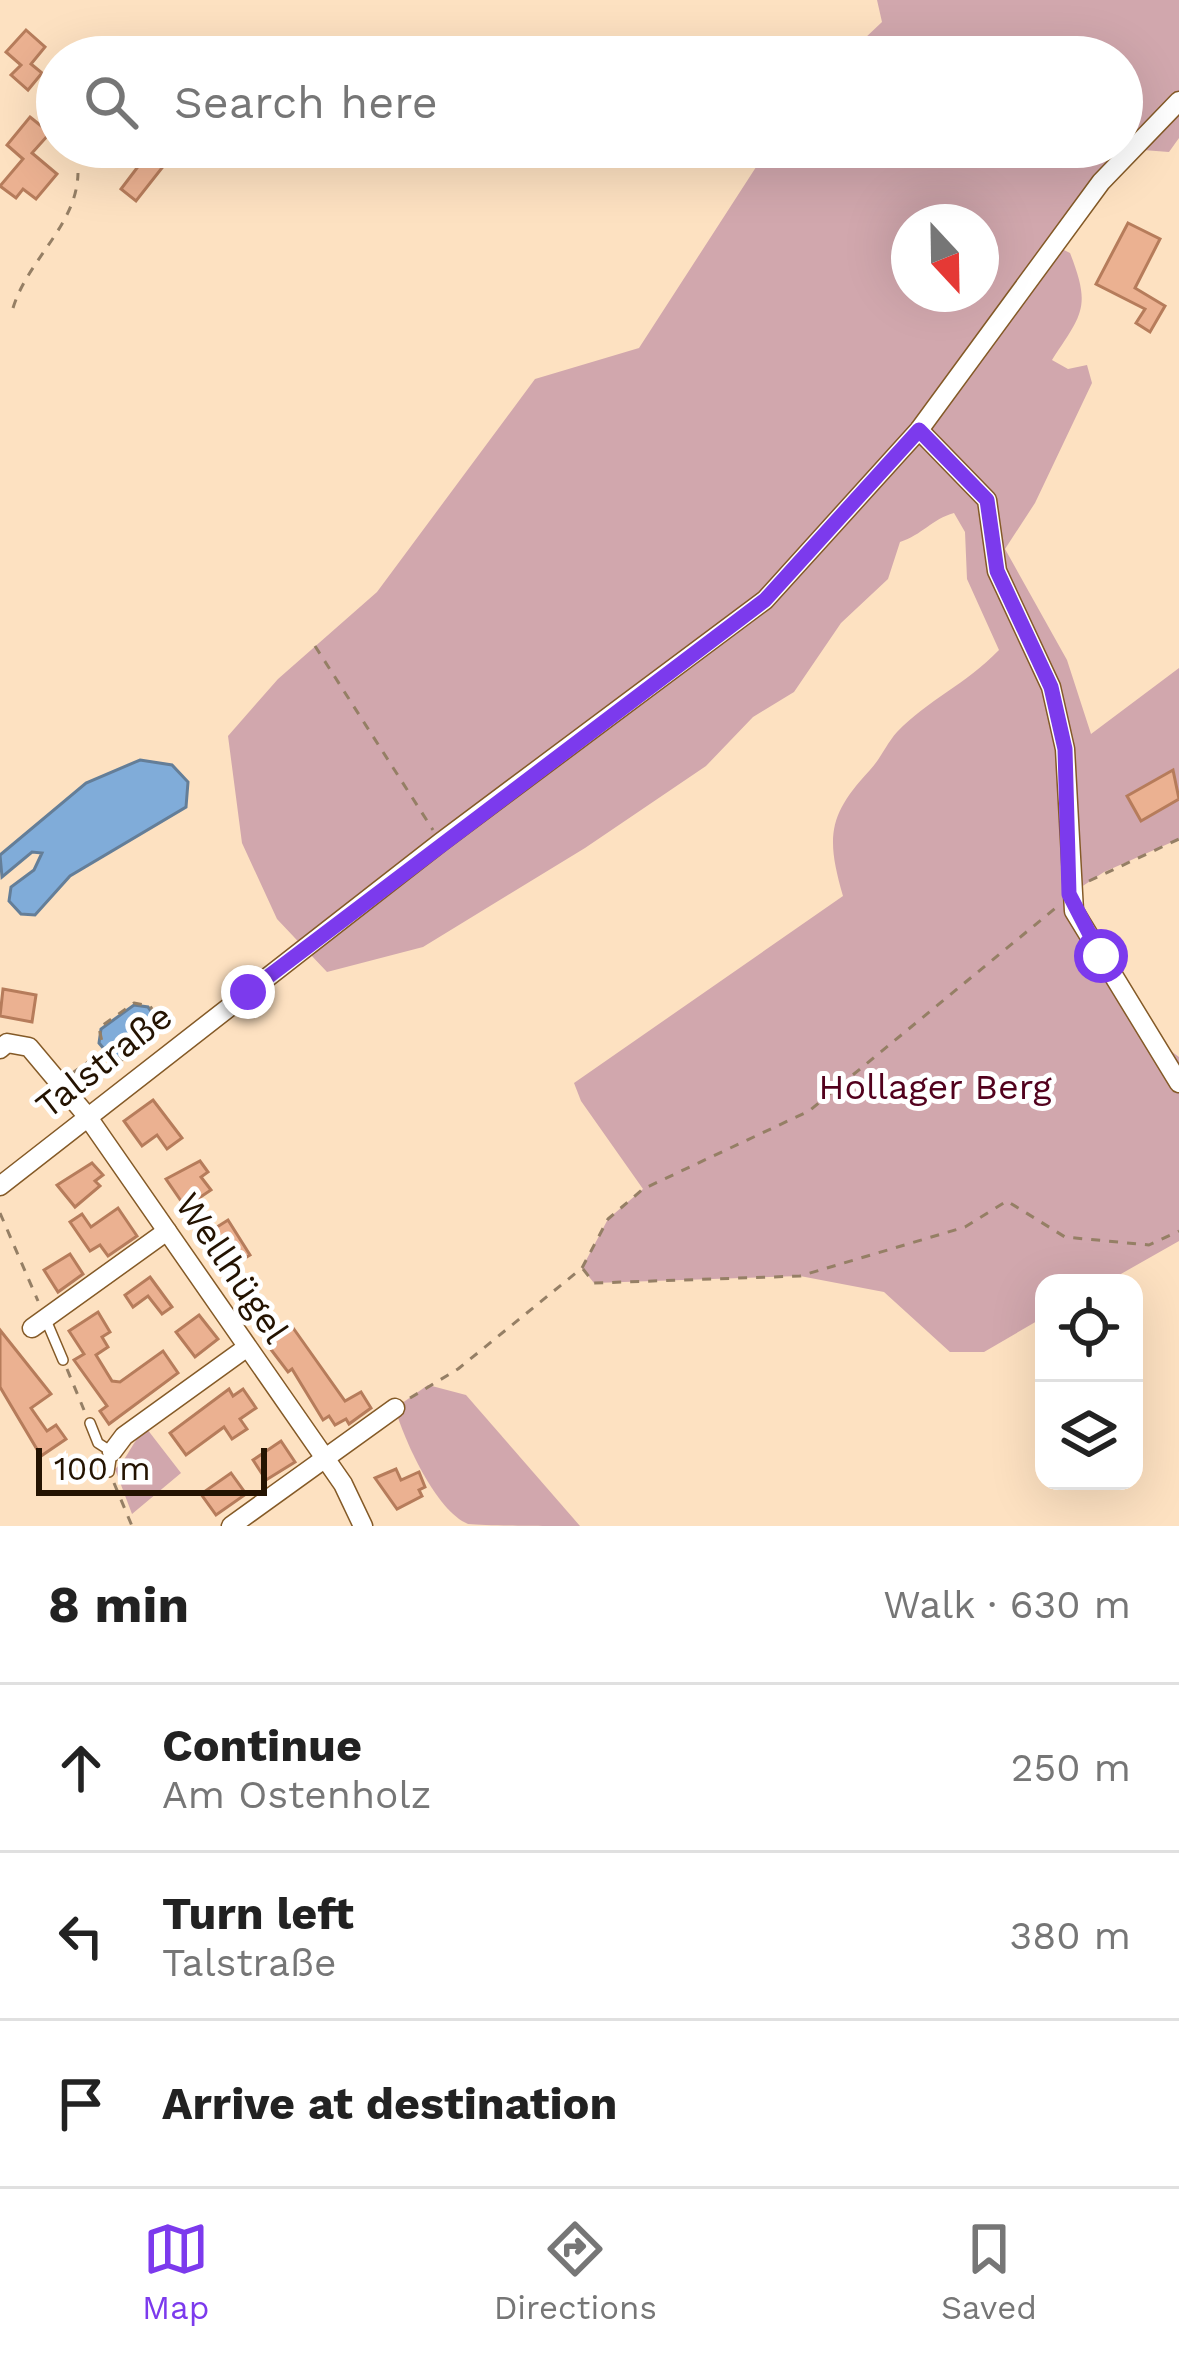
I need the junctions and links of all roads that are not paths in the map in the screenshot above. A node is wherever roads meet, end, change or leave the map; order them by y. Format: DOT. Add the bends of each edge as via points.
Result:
graph roads {
  1 [pos="1179,101"];
  2 [pos="1143,138"];
  3 [pos="1114,168"];
  4 [pos="919,430"];
  5 [pos="0,1049"];
  6 [pos="1179,1083"];
  7 [pos="87,1116"];
  8 [pos="0,1186"];
  9 [pos="167,1231"];
  10 [pos="39,1324"];
  11 [pos="246,1348"];
  12 [pos="63,1360"];
  13 [pos="395,1408"];
  14 [pos="90,1423"];
  15 [pos="324,1456"];
  16 [pos="111,1462"];
  17 [pos="231,1526"];
  18 [pos="363,1526"];
  1 -- 2 [label="street, Talstraße"];
  3 -- 4 [label="street, Talstraße"];
  4 -- 6 [label="street" via="987,500 997,571 1051,687 1065,749 1074,911"];
  4 -- 7 [label="street, Talstraße" via="765,600"];
  5 -- 7 [label="street, Wellhügel" via="29,1047"];
  7 -- 8 [label="street, Talstraße"];
  7 -- 9 [label="street, Wellhügel"];
  9 -- 10 [label="street"];
  9 -- 11 [label="street, Wellhügel"];
  10 -- 12 [label="lane"];
  11 -- 15 [label="street, Wellhügel"];
  11 -- 16 [label="street" via="124,1436"];
  13 -- 15 [label="street"];
  14 -- 16 [label="lane"];
  15 -- 17 [label="street"];
  15 -- 18 [label="street, Wellhügel"];
}
